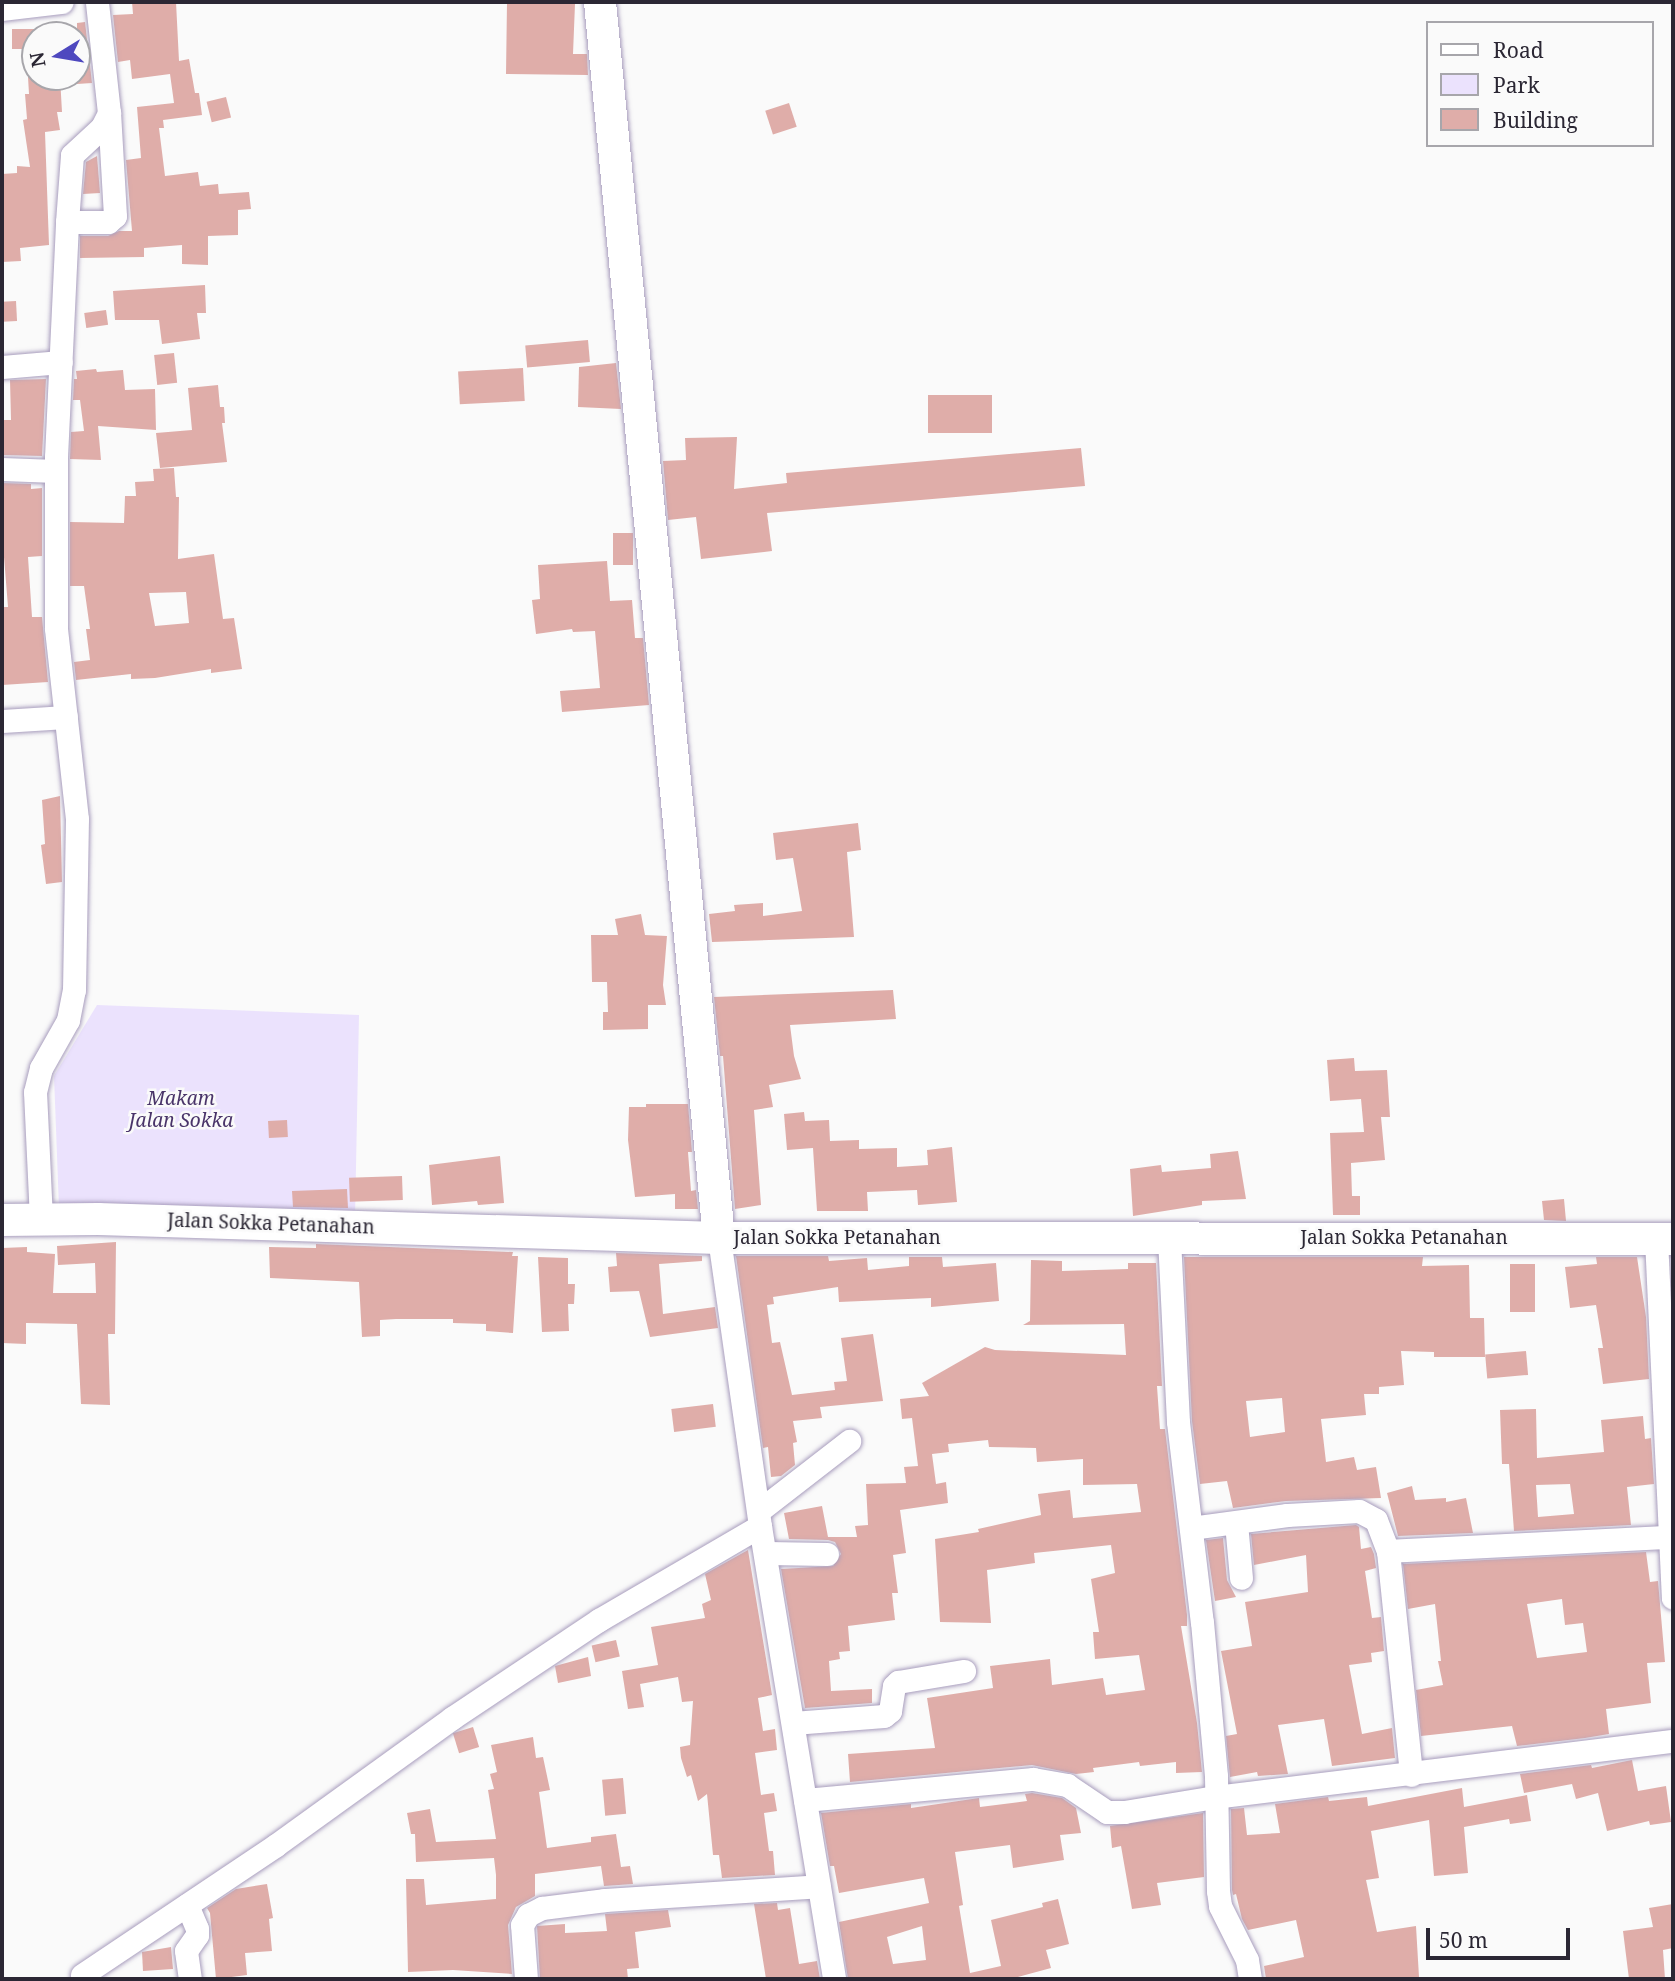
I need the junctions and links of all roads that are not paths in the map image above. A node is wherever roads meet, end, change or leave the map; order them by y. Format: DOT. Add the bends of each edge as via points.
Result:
graph roads {
  1 [pos="62,2"];
  2 [pos="97,2"];
  3 [pos="600,2"];
  4 [pos="2,9"];
  5 [pos="109,113"];
  6 [pos="67,222"];
  7 [pos="61,362"];
  8 [pos="2,368"];
  9 [pos="2,469"];
  10 [pos="56,471"];
  11 [pos="66,717"];
  12 [pos="2,721"];
  13 [pos="41,1219"];
  14 [pos="2,1220"];
  15 [pos="719,1238"];
  16 [pos="1169,1238"];
  17 [pos="1665,1239"];
  18 [pos="849,1441"];
  19 [pos="760,1518"];
  20 [pos="1236,1523"];
  21 [pos="1191,1528"];
  22 [pos="1669,1537"];
  23 [pos="1388,1551"];
  24 [pos="767,1553"];
  25 [pos="827,1554"];
  26 [pos="1241,1578"];
  27 [pos="1673,1598"];
  28 [pos="964,1671"];
  29 [pos="793,1723"];
  30 [pos="1673,1741"];
  31 [pos="1411,1775"];
  32 [pos="1215,1797"];
  33 [pos="806,1800"];
  34 [pos="819,1886"];
  35 [pos="187,1905"];
  36 [pos="110,1968"];
  37 [pos="82,1975"];
  38 [pos="190,1979"];
  39 [pos="526,1979"];
  40 [pos="834,1979"];
  41 [pos="1250,1979"];
  1 -- 4 [label="street"];
  2 -- 5 [label="street"];
  3 -- 15 [label="street"];
  5 -- 6 [label="street" via="102,127 72,155"];
  5 -- 6 [label="street" via="115,216 108,222"];
  6 -- 7 [label="street"];
  7 -- 8 [label="street"];
  7 -- 10 [label="street"];
  9 -- 10 [label="street"];
  10 -- 11 [label="street" via="56,628"];
  11 -- 12 [label="street"];
  11 -- 13 [label="street" via="77,819 74,990 68,1020 41,1068 35,1092"];
  13 -- 14 [label="street, Jalan Sokka Petanahan"];
  13 -- 15 [label="street, Jalan Sokka Petanahan"];
  15 -- 16 [label="street, Jalan Sokka Petanahan"];
  15 -- 19 [label="street"];
  16 -- 17 [label="street, Jalan Sokka Petanahan"];
  16 -- 21 [label="street" via="1178,1422"];
  17 -- 22 [label="street"];
  18 -- 19 [label="street"];
  19 -- 24 [label="street"];
  19 -- 35 [label="street" via="452,1718"];
  20 -- 21 [label="street"];
  20 -- 23 [label="street" via="1359,1511 1380,1524"];
  20 -- 26 [label="street"];
  21 -- 32 [label="street"];
  22 -- 23 [label="street"];
  22 -- 27 [label="street"];
  23 -- 31 [label="street"];
  24 -- 25 [label="street"];
  24 -- 29 [label="street"];
  28 -- 29 [label="street" via="898,1682 890,1711 884,1716"];
  29 -- 33 [label="street"];
  30 -- 31 [label="street"];
  31 -- 32 [label="street"];
  32 -- 33 [label="street" via="1115,1813 1067,1785 1033,1779"];
  32 -- 41 [label="street" via="1220,1906 1241,1945"];
  33 -- 34 [label="street"];
  34 -- 39 [label="street" via="542,1908 527,1915 522,1925"];
  34 -- 40 [label="street"];
  35 -- 36 [label="street"];
  35 -- 38 [label="street" via="197,1929 186,1951"];
  36 -- 37 [label="street"];
}
